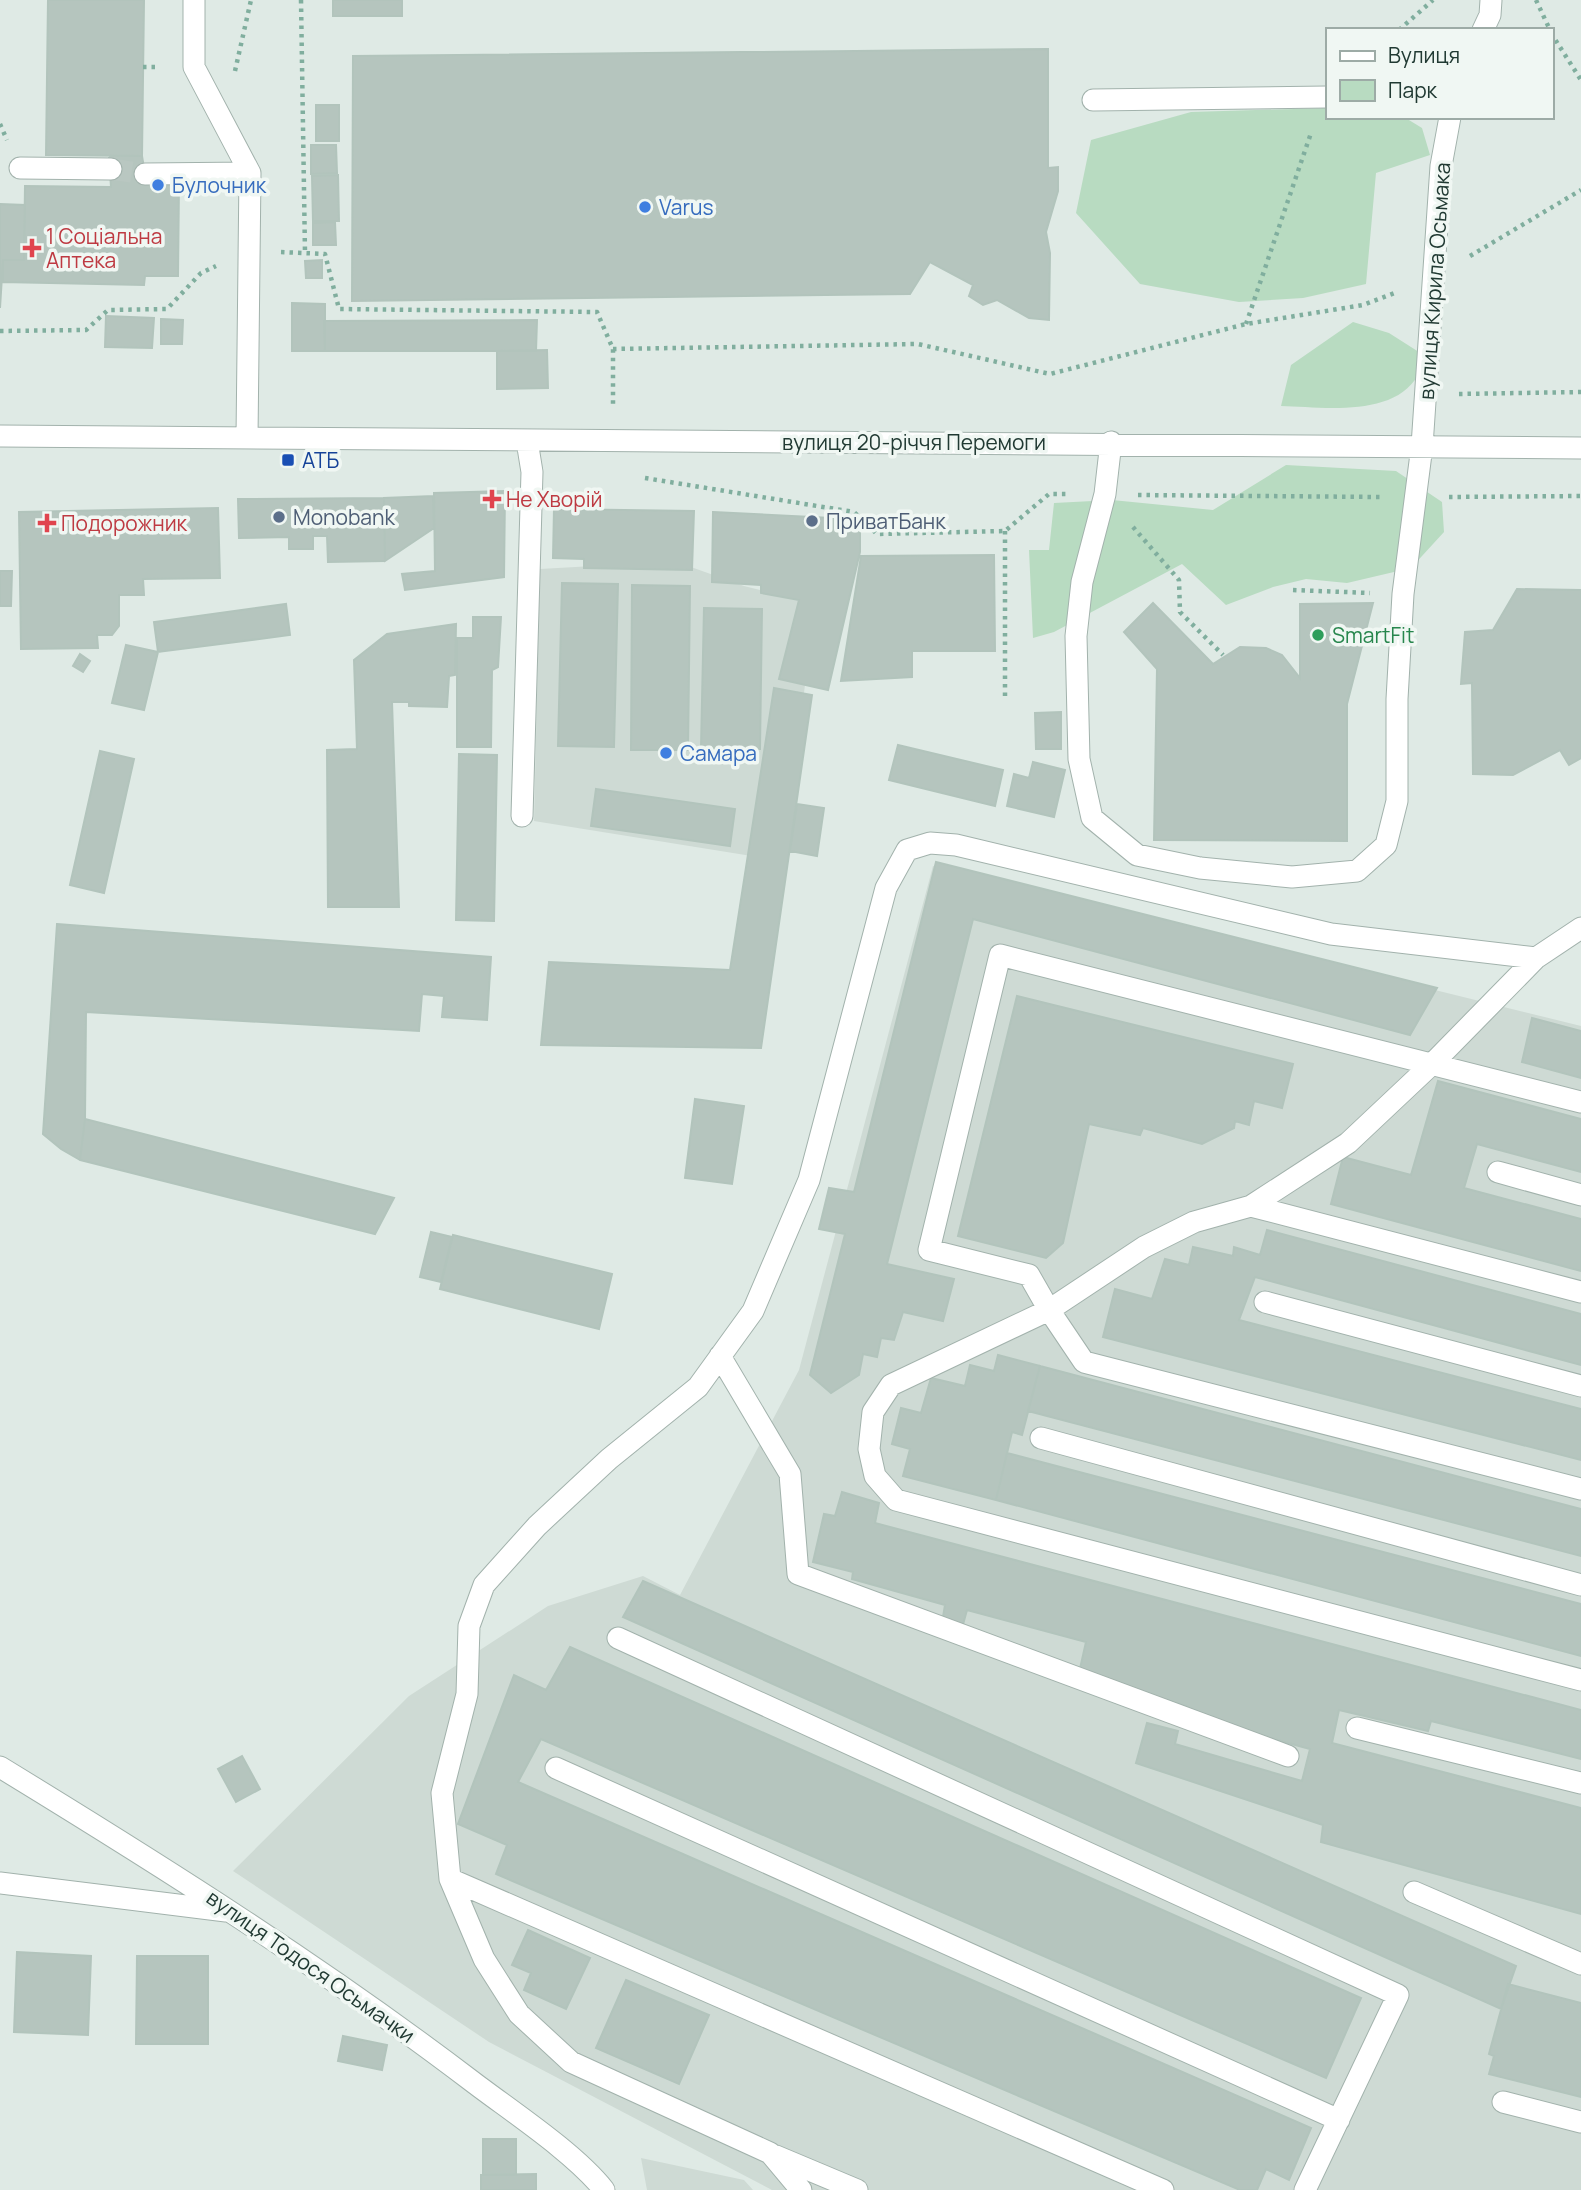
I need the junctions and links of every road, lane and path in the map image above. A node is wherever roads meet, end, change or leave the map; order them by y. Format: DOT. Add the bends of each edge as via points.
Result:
graph roads {
  1 [pos="194,0"];
  2 [pos="251,0"];
  3 [pos="301,0"];
  4 [pos="1433,0"];
  5 [pos="1491,0"];
  6 [pos="1536,0"];
  7 [pos="1401,28"];
  8 [pos="1484,28"];
  9 [pos="1550,28"];
  10 [pos="1553,34"];
  11 [pos="1581,80"];
  12 [pos="1325,97"];
  13 [pos="1093,100"];
  14 [pos="1450,119"];
  15 [pos="224,124"];
  16 [pos="20,168"];
  17 [pos="111,169"];
  18 [pos="250,173"];
  19 [pos="145,174"];
  20 [pos="1581,190"];
  21 [pos="251,251"];
  22 [pos="304,253"];
  23 [pos="1432,279"];
  24 [pos="1247,324"];
  25 [pos="0,331"];
  26 [pos="613,349"];
  27 [pos="1581,392"];
  28 [pos="1425,394"];
  29 [pos="613,410"];
  30 [pos="0,436"];
  31 [pos="247,438"];
  32 [pos="527,441"];
  33 [pos="1111,442"];
  34 [pos="1422,446"];
  35 [pos="1581,448"];
  36 [pos="639,477"];
  37 [pos="1105,494"];
  38 [pos="1581,496"];
  39 [pos="1417,498"];
  40 [pos="1005,531"];
  41 [pos="1293,590"];
  42 [pos="1403,594"];
  43 [pos="1223,655"];
  44 [pos="1005,696"];
  45 [pos="522,816"];
  46 [pos="1581,928"];
  47 [pos="1536,958"];
  48 [pos="1433,1063"];
  49 [pos="1581,1102"];
  50 [pos="1498,1172"];
  51 [pos="1581,1195"];
  52 [pos="1251,1206"];
  53 [pos="1581,1292"];
  54 [pos="1265,1302"];
  55 [pos="1049,1310"];
  56 [pos="720,1356"];
  57 [pos="1581,1386"];
  58 [pos="1041,1438"];
  59 [pos="1581,1489"];
  60 [pos="1581,1585"];
  61 [pos="618,1638"];
  62 [pos="1581,1681"];
  63 [pos="1357,1728"];
  64 [pos="1288,1756"];
  65 [pos="0,1767"];
  66 [pos="556,1768"];
  67 [pos="1581,1783"];
  68 [pos="450,1879"];
  69 [pos="0,1883"];
  70 [pos="1414,1892"];
  71 [pos="232,1911"];
  72 [pos="1581,1964"];
  73 [pos="1503,2102"];
  74 [pos="1339,2120"];
  75 [pos="1581,2122"];
  76 [pos="770,2154"];
  77 [pos="604,2190"];
  78 [pos="801,2190"];
  79 [pos="857,2190"];
  80 [pos="1163,2190"];
  81 [pos="1305,2190"];
  1 -- 15 [label="street" via="194,67"];
  2 -- 15 [label="path"];
  3 -- 22 [label="path"];
  4 -- 7 [label="path"];
  5 -- 8 [label="street"];
  6 -- 9 [label="path"];
  10 -- 11 [label="path"];
  12 -- 13 [label="street"];
  12 -- 24 [label="path"];
  14 -- 23 [label="street, вулиця Кирила Осьмака"];
  15 -- 18 [label="street"];
  16 -- 17 [label="street"];
  18 -- 19 [label="street"];
  18 -- 21 [label="street"];
  20 -- 23 [label="path"];
  21 -- 22 [label="path"];
  21 -- 25 [label="path" via="201,273 167,309 108,310 86,330"];
  21 -- 31 [label="street"];
  22 -- 26 [label="path" via="325,254 339,309 597,312"];
  23 -- 24 [label="path" via="1363,305"];
  23 -- 28 [label="street, вулиця Кирила Осьмака"];
  24 -- 26 [label="path" via="1050,374 918,344"];
  26 -- 29 [label="path"];
  27 -- 28 [label="path"];
  28 -- 34 [label="street, вулиця Кирила Осьмака"];
  30 -- 31 [label="street, вулиця 20-річчя Перемоги"];
  31 -- 32 [label="street, вулиця 20-річчя Перемоги"];
  32 -- 33 [label="street, вулиця 20-річчя Перемоги"];
  32 -- 45 [label="street" via="532,472"];
  33 -- 34 [label="street, вулиця 20-річчя Перемоги"];
  33 -- 37 [label="street, вулиця Кирила Осьмака"];
  34 -- 35 [label="street, вулиця 20-річчя Перемоги"];
  34 -- 39 [label="street, вулиця Кирила Осьмака"];
  36 -- 40 [label="path" via="854,512 877,534"];
  37 -- 39 [label="path"];
  37 -- 40 [label="path" via="1049,494"];
  37 -- 42 [label="street, вулиця Кирила Осьмака" via="1082,582 1076,636 1079,759 1092,818 1137,855 1199,868 1292,877 1357,871 1386,845 1397,801"];
  37 -- 43 [label="path" via="1179,580 1180,611"];
  38 -- 39 [label="path"];
  39 -- 42 [label="street, вулиця Кирила Осьмака"];
  40 -- 44 [label="path"];
  41 -- 42 [label="path"];
  46 -- 47 [label="street"];
  47 -- 48 [label="street"];
  47 -- 56 [label="street" via="1331,934 956,845 930,843 907,850 886,888 809,1180 753,1311"];
  48 -- 49 [label="street"];
  48 -- 52 [label="street" via="1348,1143"];
  48 -- 55 [label="street" via="1000,955 929,1250 1029,1275"];
  50 -- 51 [label="street"];
  52 -- 53 [label="street"];
  52 -- 55 [label="street" via="1194,1222 1144,1247"];
  54 -- 57 [label="street"];
  55 -- 59 [label="street" via="1084,1362"];
  55 -- 62 [label="street" via="891,1385 873,1412 869,1449 875,1476 896,1500"];
  56 -- 64 [label="street" via="790,1474 798,1574"];
  56 -- 68 [label="street" via="698,1387 609,1459 537,1526 484,1585 469,1626 467,1694 442,1793"];
  58 -- 60 [label="street"];
  61 -- 74 [label="street" via="1398,1995"];
  63 -- 67 [label="street"];
  65 -- 71 [label="street, вулиця Тодося Осьмачки"];
  66 -- 74 [label="street"];
  68 -- 76 [label="street" via="484,1959 519,2014 571,2062"];
  68 -- 80 [label="street"];
  69 -- 71 [label="street"];
  70 -- 72 [label="street"];
  71 -- 77 [label="street, вулиця Тодося Осьмачки" via="397,2024 550,2141"];
  73 -- 75 [label="street"];
  74 -- 81 [label="street"];
  76 -- 78 [label="street"];
  76 -- 79 [label="street"];
}
